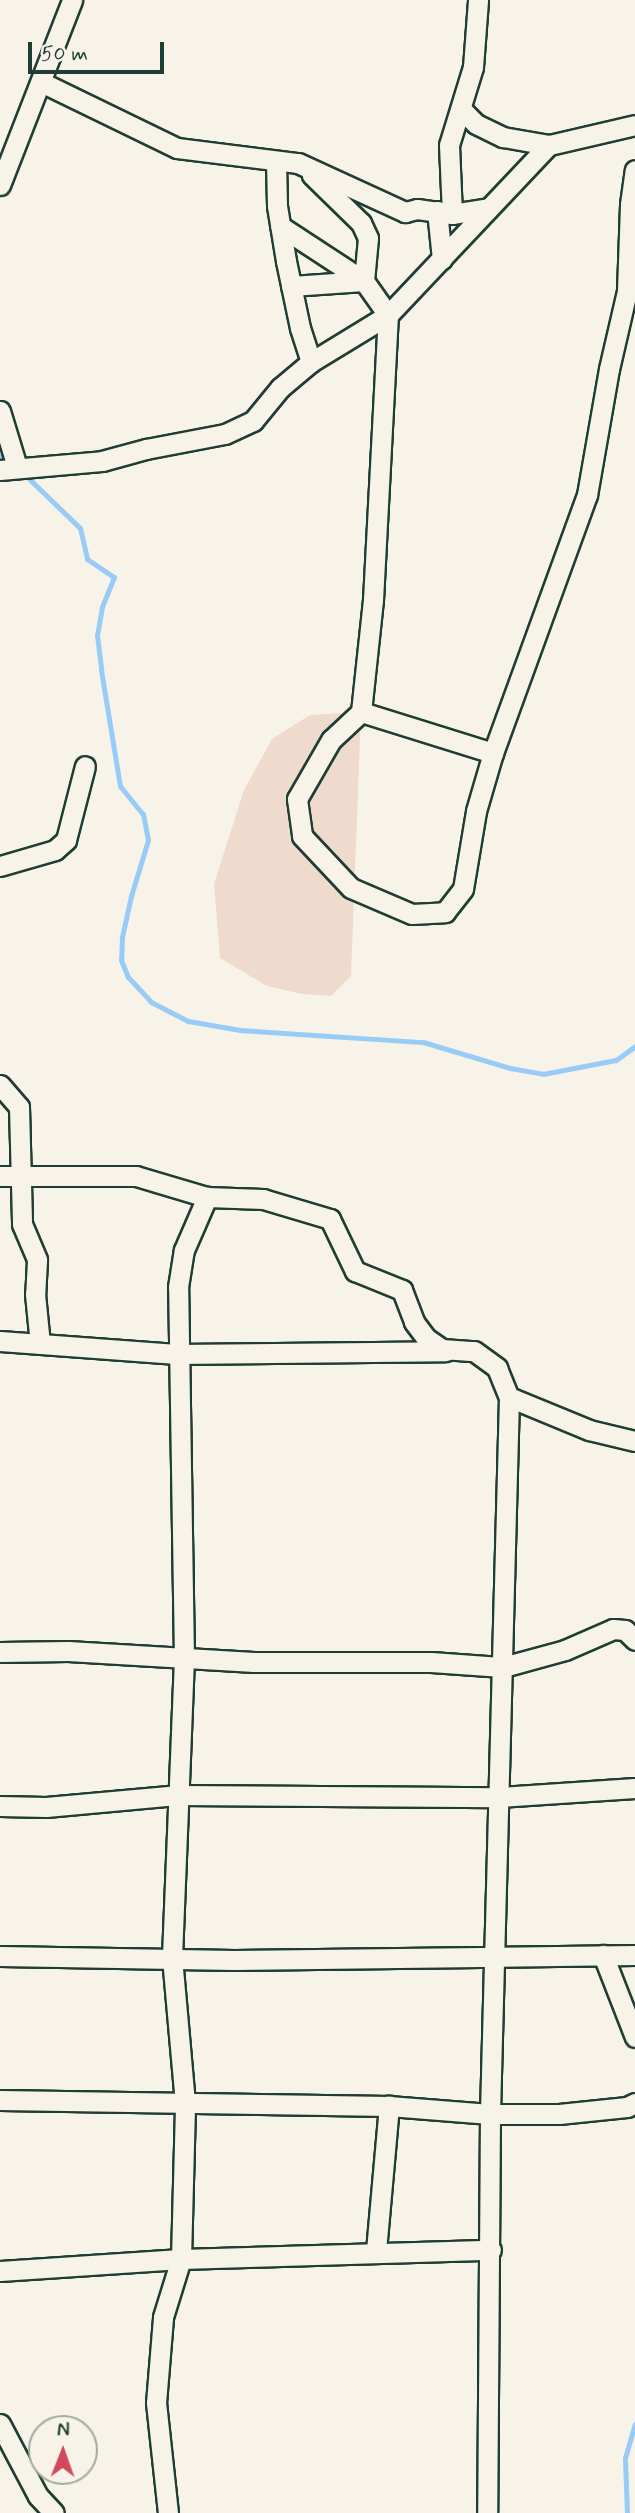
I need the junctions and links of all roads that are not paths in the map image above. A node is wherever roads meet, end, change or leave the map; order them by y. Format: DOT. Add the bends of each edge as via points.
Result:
graph roads {
  1 [pos="72,0"];
  2 [pos="478,0"];
  3 [pos="41,82"];
  4 [pos="461,109"];
  5 [pos="635,125"];
  6 [pos="549,145"];
  7 [pos="276,161"];
  8 [pos="298,163"];
  9 [pos="635,170"];
  10 [pos="0,185"];
  11 [pos="489,208"];
  12 [pos="452,214"];
  13 [pos="280,226"];
  14 [pos="442,259"];
  15 [pos="365,281"];
  16 [pos="291,286"];
  17 [pos="388,315"];
  18 [pos="311,362"];
  19 [pos="0,411"];
  20 [pos="8,468"];
  21 [pos="361,712"];
  22 [pos="494,753"];
  23 [pos="85,766"];
  24 [pos="0,866"];
  25 [pos="0,1085"];
  26 [pos="10,1176"];
  27 [pos="207,1197"];
  28 [pos="0,1341"];
  29 [pos="40,1344"];
  30 [pos="474,1351"];
  31 [pos="177,1354"];
  32 [pos="509,1397"];
  33 [pos="635,1441"];
  34 [pos="635,1640"];
  35 [pos="0,1652"];
  36 [pos="184,1660"];
  37 [pos="503,1667"];
  38 [pos="635,1788"];
  39 [pos="178,1795"];
  40 [pos="499,1797"];
  41 [pos="0,1806"];
  42 [pos="494,1955"];
  43 [pos="603,1955"];
  44 [pos="635,1955"];
  45 [pos="0,1956"];
  46 [pos="172,1957"];
  47 [pos="635,2037"];
  48 [pos="0,2100"];
  49 [pos="185,2103"];
  50 [pos="635,2103"];
  51 [pos="389,2106"];
  52 [pos="491,2113"];
  53 [pos="491,2250"];
  54 [pos="376,2251"];
  55 [pos="181,2259"];
  56 [pos="0,2271"];
  57 [pos="0,2424"];
  58 [pos="54,2513"];
  59 [pos="168,2513"];
  60 [pos="487,2513"];
  1 -- 3 [label="street"];
  2 -- 4 [label="street" via="473,67"];
  3 -- 7 [label="street" via="177,148"];
  3 -- 10 [label="street"];
  4 -- 6 [label="street" via="476,124 503,137"];
  4 -- 12 [label="street" via="449,145"];
  5 -- 6 [label="street"];
  6 -- 11 [label="street"];
  7 -- 8 [label="street"];
  7 -- 13 [label="street"];
  8 -- 12 [label="street" via="405,212 417,209"];
  8 -- 15 [label="street" via="361,223 368,238"];
  9 -- 22 [label="street" via="627,291 587,495"];
  11 -- 12 [label="street"];
  11 -- 14 [label="street"];
  12 -- 14 [label="street" via="438,211"];
  13 -- 15 [label="street"];
  13 -- 16 [label="street"];
  14 -- 17 [label="street"];
  15 -- 16 [label="street"];
  15 -- 17 [label="street"];
  16 -- 18 [label="street"];
  17 -- 18 [label="street"];
  17 -- 21 [label="street" via="373,600"];
  18 -- 20 [label="street" via="280,388 254,421 225,434 102,461"];
  19 -- 20 [label="street"];
  21 -- 22 [label="street"];
  21 -- 22 [label="street" via="331,740 297,799 302,836 351,888 412,914 444,912 463,890 475,811"];
  23 -- 24 [label="street" via="66,840 55,850"];
  25 -- 26 [label="street" via="19,1107"];
  26 -- 27 [label="street" via="136,1176"];
  26 -- 29 [label="street" via="37,1260"];
  27 -- 30 [label="street" via="262,1199 330,1219 355,1270 402,1290 414,1322 426,1338 442,1349"];
  27 -- 31 [label="street" via="184,1250 178,1287"];
  28 -- 29 [label="street"];
  29 -- 31 [label="street"];
  30 -- 31 [label="street"];
  30 -- 32 [label="street" via="497,1368"];
  31 -- 36 [label="street"];
  32 -- 33 [label="street" via="589,1430"];
  32 -- 37 [label="street"];
  34 -- 37 [label="street" via="625,1630 613,1629 565,1650"];
  35 -- 36 [label="street" via="68,1651"];
  36 -- 37 [label="street"];
  36 -- 39 [label="street"];
  37 -- 40 [label="street"];
  38 -- 40 [label="street"];
  39 -- 40 [label="street"];
  39 -- 41 [label="street" via="46,1807"];
  39 -- 46 [label="street"];
  40 -- 42 [label="street"];
  42 -- 43 [label="street"];
  42 -- 46 [label="street"];
  42 -- 52 [label="street"];
  43 -- 44 [label="street"];
  43 -- 47 [label="street"];
  45 -- 46 [label="street"];
  46 -- 49 [label="street"];
  48 -- 49 [label="street"];
  49 -- 51 [label="street"];
  49 -- 55 [label="street"];
  50 -- 52 [label="street" via="559,2114"];
  51 -- 52 [label="street"];
  51 -- 54 [label="street"];
  52 -- 53 [label="street"];
  53 -- 54 [label="street"];
  53 -- 60 [label="street"];
  54 -- 55 [label="street"];
  55 -- 56 [label="street"];
  55 -- 59 [label="street" via="163,2317 156,2403"];
  57 -- 58 [label="street" via="38,2496"];
}
